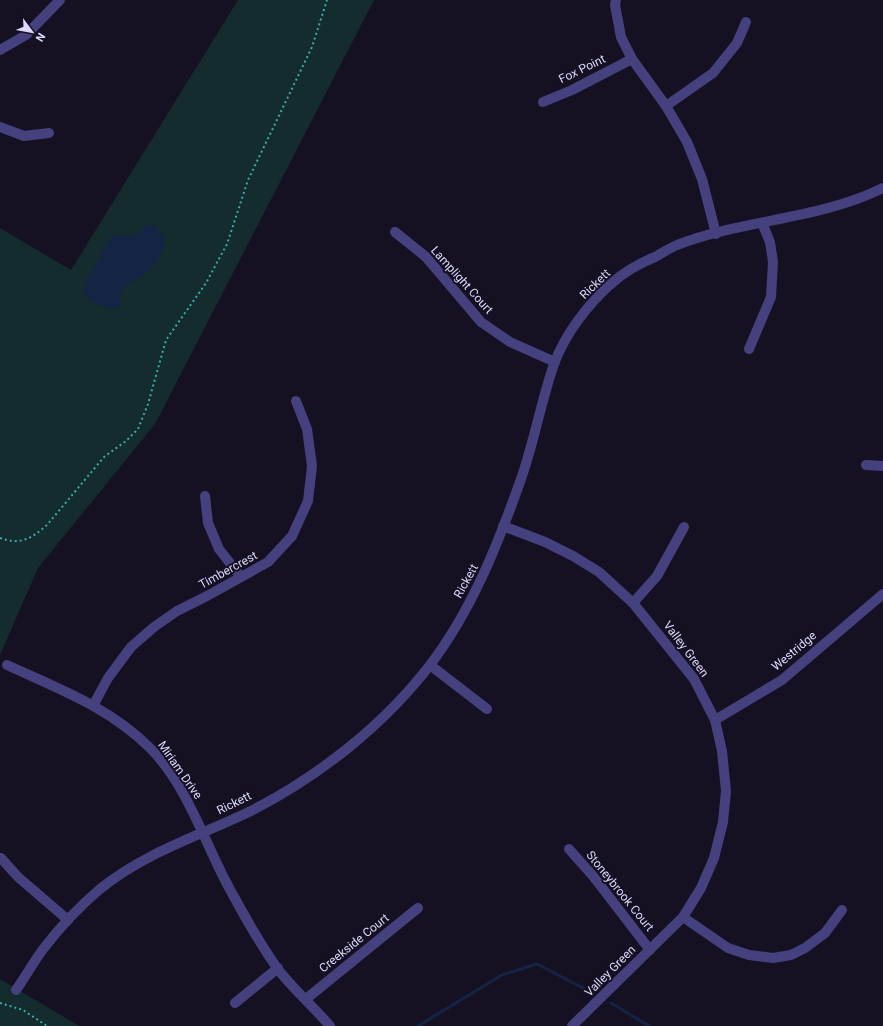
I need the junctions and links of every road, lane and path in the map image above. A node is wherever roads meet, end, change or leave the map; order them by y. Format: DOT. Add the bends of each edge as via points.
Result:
graph roads {
  1 [pos="60,0"];
  2 [pos="327,0"];
  3 [pos="616,0"];
  4 [pos="746,22"];
  5 [pos="0,50"];
  6 [pos="632,59"];
  7 [pos="543,102"];
  8 [pos="666,106"];
  9 [pos="0,127"];
  10 [pos="49,134"];
  11 [pos="883,188"];
  12 [pos="762,223"];
  13 [pos="395,232"];
  14 [pos="716,234"];
  15 [pos="749,349"];
  16 [pos="555,362"];
  17 [pos="296,401"];
  18 [pos="866,465"];
  19 [pos="883,466"];
  20 [pos="205,496"];
  21 [pos="503,526"];
  22 [pos="684,527"];
  23 [pos="0,538"];
  24 [pos="240,576"];
  25 [pos="883,594"];
  26 [pos="633,603"];
  27 [pos="7,665"];
  28 [pos="430,665"];
  29 [pos="94,704"];
  30 [pos="487,709"];
  31 [pos="715,720"];
  32 [pos="203,833"];
  33 [pos="569,849"];
  34 [pos="1,858"];
  35 [pos="418,908"];
  36 [pos="842,910"];
  37 [pos="683,917"];
  38 [pos="68,920"];
  39 [pos="650,950"];
  40 [pos="278,968"];
  41 [pos="16,990"];
  42 [pos="306,999"];
  43 [pos="235,1002"];
  44 [pos="0,1003"];
  45 [pos="47,1026"];
  46 [pos="330,1026"];
  47 [pos="572,1026"];
  1 -- 5 [label="street" via="26,35"];
  2 -- 23 [label="path" via="312,47 248,180 227,244 206,283 166,340 148,404 138,429 104,457 37,534 17,543"];
  3 -- 6 [label="street" via="621,37"];
  4 -- 8 [label="street" via="738,43 713,73"];
  6 -- 7 [label="street, Fox Point"];
  6 -- 8 [label="street"];
  8 -- 14 [label="street" via="687,142 702,179"];
  9 -- 10 [label="street" via="24,136"];
  11 -- 12 [label="street, Rickett" via="848,203"];
  12 -- 14 [label="street, Rickett"];
  12 -- 15 [label="street" via="770,242 773,262 771,297"];
  13 -- 16 [label="street, Lamplight Court" via="426,257 481,322 510,342"];
  14 -- 16 [label="street, Rickett" via="677,245 647,260 613,282 569,335"];
  16 -- 21 [label="street, Rickett" via="522,477"];
  17 -- 24 [label="street, Timbercrest" via="307,429 312,466 308,501 292,536 268,562"];
  18 -- 19 [label="street"];
  20 -- 24 [label="street" via="208,523 219,549"];
  21 -- 26 [label="street, Valley Green" via="573,556 599,572"];
  21 -- 28 [label="street, Rickett" via="490,564"];
  22 -- 26 [label="street" via="657,576"];
  24 -- 29 [label="street, Timbercrest" via="177,611 131,647 108,678"];
  25 -- 31 [label="street, Westridge" via="782,680"];
  26 -- 31 [label="street, Valley Green" via="694,679"];
  27 -- 29 [label="street, Miriam Drive"];
  28 -- 30 [label="street"];
  28 -- 32 [label="street, Rickett" via="392,708 348,748 308,778"];
  29 -- 32 [label="street, Miriam Drive" via="128,728 151,749 175,781"];
  31 -- 37 [label="street, Valley Green" via="722,752 726,791 723,822 714,858"];
  32 -- 38 [label="street, Rickett" via="164,848 130,868 100,889"];
  32 -- 40 [label="street, Miriam Drive" via="232,894"];
  33 -- 39 [label="street, Stoneybrook Court"];
  34 -- 38 [label="street" via="18,877"];
  35 -- 42 [label="street, Creekside Court"];
  36 -- 37 [label="street" via="825,933 805,948 791,955 773,958 749,955 728,948"];
  37 -- 39 [label="street, Valley Green"];
  38 -- 41 [label="street, Rickett" via="43,950"];
  39 -- 47 [label="street, Valley Green"];
  40 -- 42 [label="street, Miriam Drive"];
  40 -- 43 [label="street"];
  42 -- 46 [label="street, Miriam Drive"];
  44 -- 45 [label="path" via="23,1010"];
}
